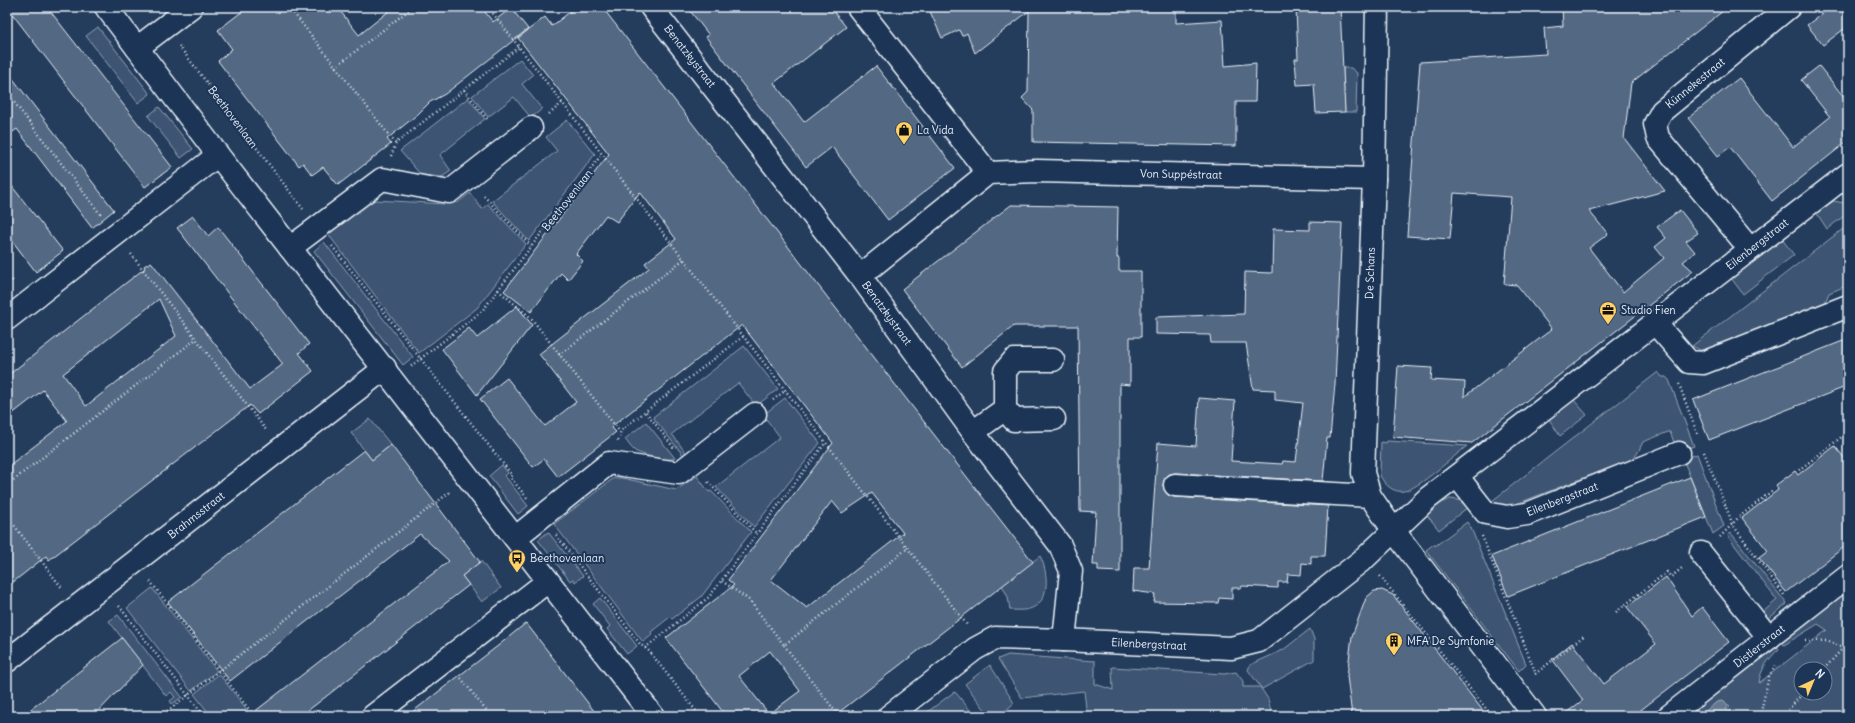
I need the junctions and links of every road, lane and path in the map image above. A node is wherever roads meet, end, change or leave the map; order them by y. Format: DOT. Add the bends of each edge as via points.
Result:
graph roads {
  1 [pos="106,7"];
  2 [pos="191,7"];
  3 [pos="289,7"];
  4 [pos="413,7"];
  5 [pos="488,7"];
  6 [pos="651,7"];
  7 [pos="858,7"];
  8 [pos="1377,7"];
  9 [pos="1789,7"];
  10 [pos="164,27"];
  11 [pos="519,47"];
  12 [pos="137,48"];
  13 [pos="335,67"];
  14 [pos="464,90"];
  15 [pos="7,93"];
  16 [pos="488,120"];
  17 [pos="531,128"];
  18 [pos="396,145"];
  19 [pos="602,154"];
  20 [pos="218,155"];
  21 [pos="988,173"];
  22 [pos="382,178"];
  23 [pos="467,178"];
  24 [pos="1374,179"];
  25 [pos="1845,181"];
  26 [pos="318,227"];
  27 [pos="116,235"];
  28 [pos="531,246"];
  29 [pos="290,248"];
  30 [pos="1750,249"];
  31 [pos="684,259"];
  32 [pos="143,270"];
  33 [pos="860,276"];
  34 [pos="498,290"];
  35 [pos="1848,306"];
  36 [pos="7,319"];
  37 [pos="1655,323"];
  38 [pos="744,336"];
  39 [pos="196,338"];
  40 [pos="560,355"];
  41 [pos="421,360"];
  42 [pos="1053,360"];
  43 [pos="1689,362"];
  44 [pos="389,374"];
  45 [pos="1005,409"];
  46 [pos="250,410"];
  47 [pos="755,414"];
  48 [pos="1054,419"];
  49 [pos="973,432"];
  50 [pos="1848,432"];
  51 [pos="620,433"];
  52 [pos="826,442"];
  53 [pos="1701,445"];
  54 [pos="1679,454"];
  55 [pos="609,463"];
  56 [pos="1799,470"];
  57 [pos="1457,476"];
  58 [pos="7,485"];
  59 [pos="1175,485"];
  60 [pos="1370,496"];
  61 [pos="436,504"];
  62 [pos="7,516"];
  63 [pos="542,517"];
  64 [pos="1479,530"];
  65 [pos="1394,531"];
  66 [pos="515,538"];
  67 [pos="908,548"];
  68 [pos="1701,553"];
  69 [pos="1365,558"];
  70 [pos="135,562"];
  71 [pos="1848,576"];
  72 [pos="548,581"];
  73 [pos="722,581"];
  74 [pos="103,586"];
  75 [pos="76,607"];
  76 [pos="1799,614"];
  77 [pos="1585,636"];
  78 [pos="1770,638"];
  79 [pos="1064,640"];
  80 [pos="1803,642"];
  81 [pos="784,645"];
  82 [pos="983,645"];
  83 [pos="645,648"];
  84 [pos="1843,648"];
  85 [pos="1848,651"];
  86 [pos="1782,658"];
  87 [pos="446,660"];
  88 [pos="7,661"];
  89 [pos="1831,661"];
  90 [pos="219,671"];
  91 [pos="1536,674"];
  92 [pos="1515,690"];
  93 [pos="188,695"];
  94 [pos="1797,701"];
  95 [pos="161,716"];
  96 [pos="204,716"];
  97 [pos="254,716"];
  98 [pos="373,716"];
  99 [pos="490,716"];
  100 [pos="653,716"];
  101 [pos="700,716"];
  102 [pos="839,716"];
  103 [pos="889,716"];
  104 [pos="1492,716"];
  105 [pos="1535,716"];
  106 [pos="1669,716"];
  107 [pos="1760,716"];
  108 [pos="1783,716"];
  1 -- 12 [label="street"];
  2 -- 10 [label="street"];
  3 -- 13 [label="path"];
  4 -- 13 [label="path"];
  5 -- 11 [label="path"];
  6 -- 33 [label="street, Benatzkystraat"];
  7 -- 21 [label="street"];
  8 -- 24 [label="street, De Schans"];
  9 -- 30 [label="street, Künnekestraat" via="1662,111 1655,124 1658,138"];
  10 -- 12 [label="street"];
  10 -- 26 [label="path, Beethovenlaan"];
  11 -- 14 [label="path"];
  11 -- 19 [label="path"];
  12 -- 20 [label="street"];
  13 -- 18 [label="path"];
  14 -- 16 [label="path"];
  14 -- 18 [label="path"];
  15 -- 27 [label="path"];
  17 -- 23 [label="street"];
  18 -- 22 [label="path"];
  19 -- 28 [label="path, Beethovenlaan"];
  19 -- 31 [label="path"];
  20 -- 27 [label="street"];
  20 -- 29 [label="street"];
  21 -- 24 [label="street, Von Suppéstraat" via="1037,171"];
  21 -- 33 [label="street"];
  22 -- 23 [label="street" via="450,192"];
  22 -- 26 [label="street"];
  23 -- 28 [label="path"];
  24 -- 60 [label="street, De Schans" via="1363,474"];
  25 -- 30 [label="street, Eilenbergstraat"];
  26 -- 29 [label="street"];
  26 -- 41 [label="path, Beethovenlaan"];
  27 -- 36 [label="street"];
  28 -- 34 [label="path, Beethovenlaan"];
  29 -- 44 [label="street"];
  30 -- 37 [label="street, Eilenbergstraat"];
  31 -- 38 [label="path"];
  31 -- 40 [label="path"];
  32 -- 39 [label="path"];
  33 -- 49 [label="street, Benatzkystraat"];
  34 -- 40 [label="path" via="531,318"];
  34 -- 41 [label="path, Beethovenlaan" via="482,311"];
  35 -- 43 [label="street" via="1703,363"];
  37 -- 43 [label="street"];
  37 -- 57 [label="street, Eilenbergstraat"];
  38 -- 51 [label="path"];
  38 -- 52 [label="path"];
  39 -- 46 [label="path"];
  39 -- 58 [label="path"];
  40 -- 51 [label="path"];
  41 -- 44 [label="path, Beethovenlaan"];
  41 -- 63 [label="path, Beethovenlaan"];
  42 -- 45 [label="street" via="1014,360 1004,371"];
  43 -- 53 [label="path" via="1679,383"];
  44 -- 66 [label="street"];
  44 -- 70 [label="street, Brahmsstraat"];
  45 -- 48 [label="street" via="1014,420"];
  45 -- 49 [label="street"];
  47 -- 55 [label="street" via="679,473"];
  49 -- 79 [label="street, Benatzkystraat" via="1060,545 1071,570"];
  50 -- 56 [label="path"];
  51 -- 55 [label="path"];
  52 -- 67 [label="path"];
  52 -- 73 [label="path"];
  53 -- 54 [label="path"];
  53 -- 76 [label="path" via="1733,525"];
  54 -- 57 [label="street, Eilenbergstraat" via="1527,514 1507,517 1486,513"];
  55 -- 63 [label="street"];
  57 -- 65 [label="street, Eilenbergstraat" via="1428,498"];
  59 -- 60 [label="street"];
  60 -- 65 [label="street, De Schans"];
  61 -- 90 [label="path"];
  62 -- 75 [label="path"];
  63 -- 66 [label="street"];
  63 -- 83 [label="path, Beethovenlaan"];
  64 -- 91 [label="path"];
  65 -- 69 [label="street, Eilenbergstraat"];
  65 -- 92 [label="street"];
  66 -- 72 [label="street"];
  67 -- 81 [label="path"];
  67 -- 82 [label="path"];
  68 -- 78 [label="street"];
  69 -- 79 [label="street, Eilenbergstraat" via="1259,641 1231,648"];
  69 -- 104 [label="path"];
  70 -- 74 [label="street, Brahmsstraat"];
  70 -- 90 [label="path"];
  71 -- 76 [label="street, Distlerstraat"];
  72 -- 87 [label="street"];
  72 -- 100 [label="street"];
  73 -- 81 [label="path" via="749,600"];
  73 -- 83 [label="path" via="709,597"];
  74 -- 75 [label="street, Brahmsstraat"];
  74 -- 93 [label="path"];
  75 -- 88 [label="street, Brahmsstraat"];
  76 -- 78 [label="street, Distlerstraat"];
  77 -- 91 [label="path"];
  78 -- 106 [label="street, Distlerstraat"];
  79 -- 82 [label="street, Eilenbergstraat" via="996,638"];
  80 -- 84 [label="path" via="1829,641"];
  81 -- 102 [label="path"];
  82 -- 103 [label="street, Eilenbergstraat"];
  83 -- 101 [label="path, Beethovenlaan"];
  84 -- 85 [label="path"];
  84 -- 89 [label="path"];
  86 -- 107 [label="path" via="1769,676"];
  87 -- 98 [label="street"];
  87 -- 99 [label="path"];
  90 -- 93 [label="path"];
  90 -- 97 [label="path"];
  91 -- 92 [label="path"];
  92 -- 105 [label="street"];
  93 -- 95 [label="path"];
  93 -- 96 [label="path"];
  94 -- 108 [label="path"];
}
